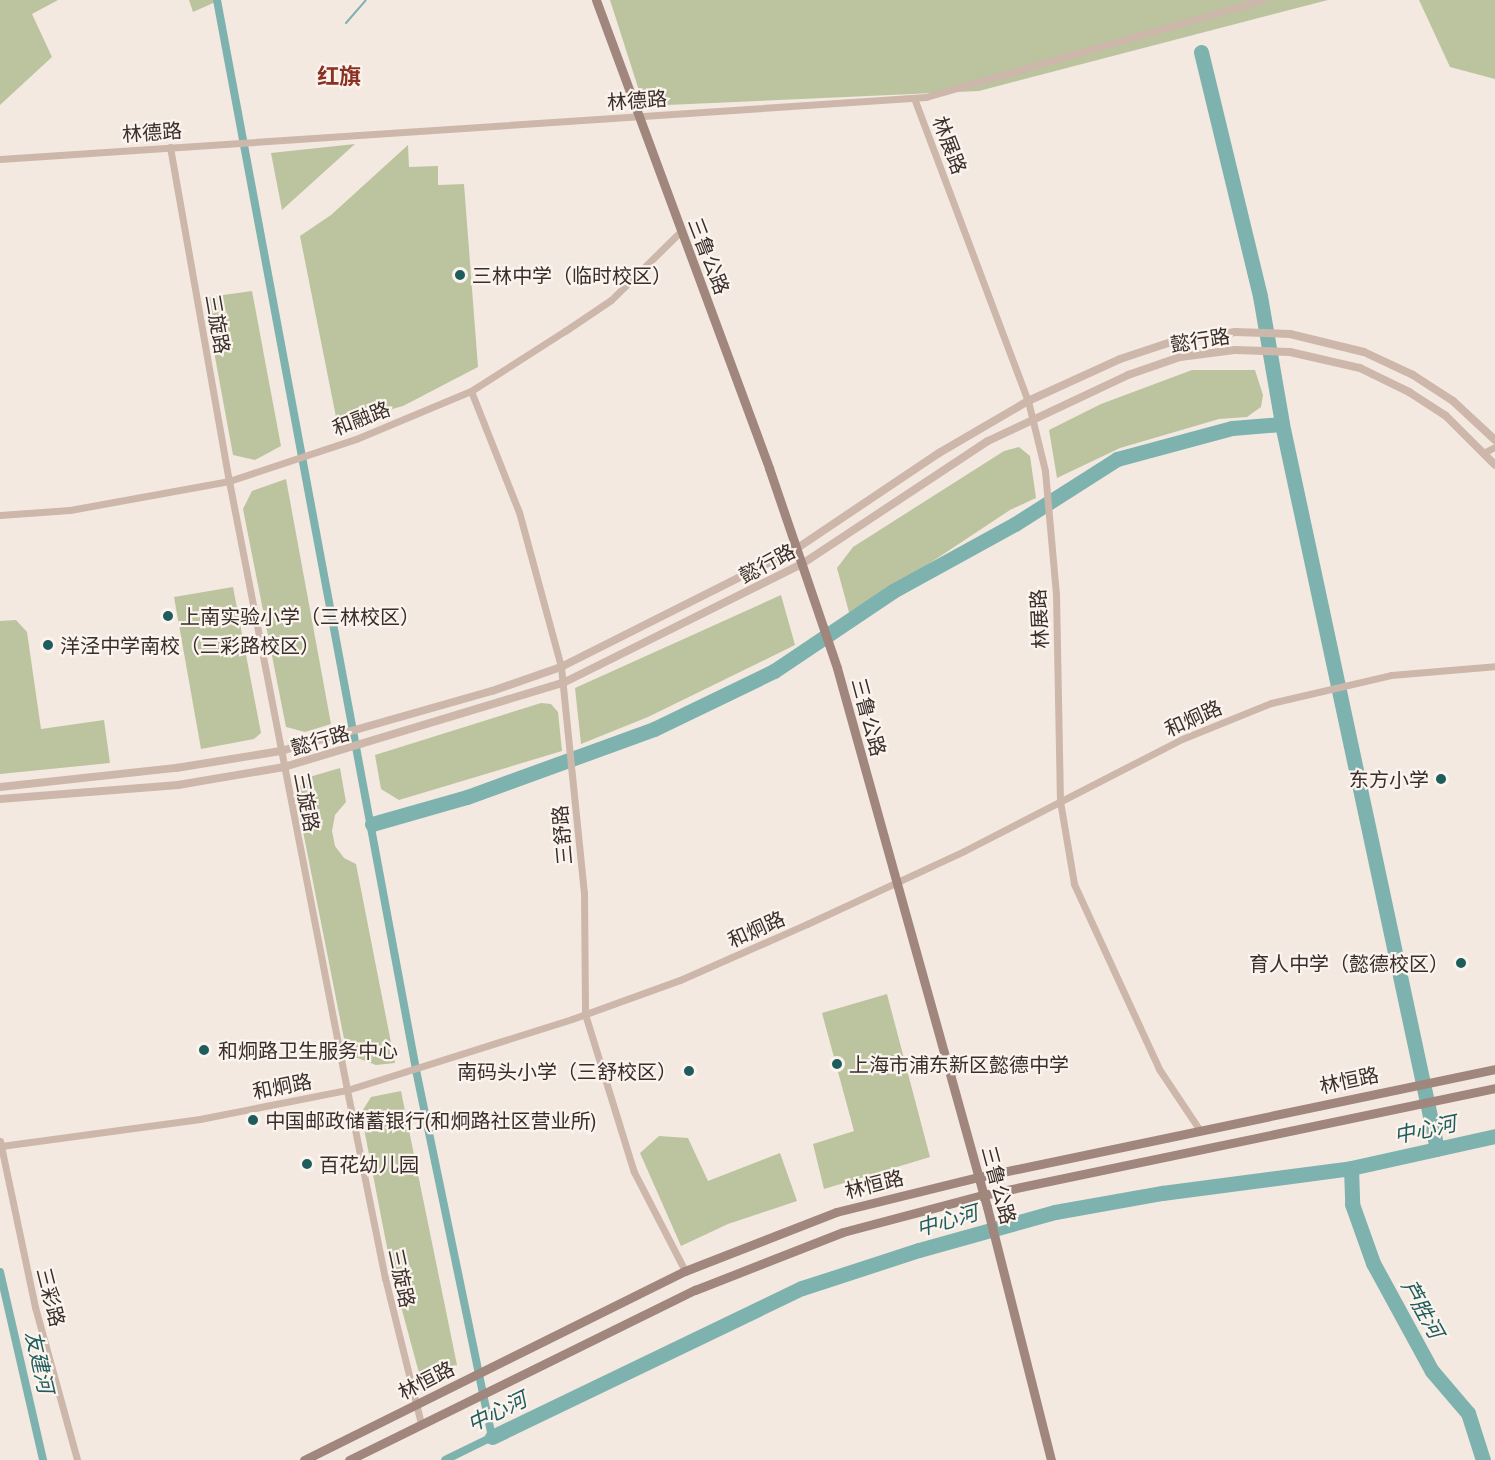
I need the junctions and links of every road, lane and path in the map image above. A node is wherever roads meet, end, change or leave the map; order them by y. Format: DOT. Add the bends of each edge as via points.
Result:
graph roads {
  1 [pos="596,0"];
  2 [pos="1263,0"];
  3 [pos="914,98"];
  4 [pos="639,117"];
  5 [pos="170,147"];
  6 [pos="0,159"];
  7 [pos="681,231"];
  8 [pos="471,391"];
  9 [pos="1028,401"];
  10 [pos="1032,418"];
  11 [pos="1495,440"];
  12 [pos="1495,447"];
  13 [pos="1485,452"];
  14 [pos="1495,465"];
  15 [pos="229,481"];
  16 [pos="0,515"];
  17 [pos="796,549"];
  18 [pos="802,564"];
  19 [pos="1495,666"];
  20 [pos="561,667"];
  21 [pos="563,683"];
  22 [pos="281,751"];
  23 [pos="284,767"];
  24 [pos="0,787"];
  25 [pos="0,800"];
  26 [pos="1060,801"];
  27 [pos="894,881"];
  28 [pos="585,1014"];
  29 [pos="1495,1069"];
  30 [pos="1495,1088"];
  31 [pos="347,1090"];
  32 [pos="1199,1130"];
  33 [pos="1,1144"];
  34 [pos="979,1177"];
  35 [pos="983,1195"];
  36 [pos="684,1271"];
  37 [pos="415,1405"];
  38 [pos="421,1424"];
  39 [pos="77,1460"];
  40 [pos="304,1460"];
  41 [pos="349,1460"];
  42 [pos="1051,1460"];
  1 -- 4 [label="main road, 三鲁公路"];
  2 -- 3 [label="street, 林德路"];
  3 -- 4 [label="street, 林德路"];
  3 -- 9 [label="street, 林展路"];
  4 -- 5 [label="street, 林德路"];
  4 -- 7 [label="main road, 三鲁公路"];
  5 -- 6 [label="street, 林德路"];
  5 -- 15 [label="street, 三旋路"];
  7 -- 8 [label="street, 和融路" via="611,300"];
  7 -- 17 [label="main road, 三鲁公路"];
  8 -- 15 [label="street, 和融路" via="320,451"];
  8 -- 20 [label="street, 三舒路" via="519,512"];
  9 -- 10 [label="street, 林展路"];
  9 -- 11 [label="street, 懿行路" via="1120,359 1174,341 1235,332 1290,334 1364,352 1413,375 1453,400"];
  9 -- 17 [label="street, 懿行路" via="939,453"];
  10 -- 13 [label="street, 懿行路" via="1128,375 1180,357 1235,350 1290,352 1359,368 1409,392 1446,416"];
  10 -- 18 [label="street, 懿行路" via="947,466"];
  10 -- 26 [label="street, 林展路" via="1045,471 1052,527"];
  12 -- 13 [label="street"];
  13 -- 14 [label="street, 懿行路"];
  15 -- 16 [label="street, 和融路" via="70,510"];
  15 -- 22 [label="street, 三旋路"];
  17 -- 18 [label="main road, 三鲁公路"];
  17 -- 20 [label="street, 懿行路"];
  18 -- 21 [label="street, 懿行路"];
  18 -- 27 [label="main road, 三鲁公路" via="839,675"];
  19 -- 26 [label="street, 和炯路" via="1391,675 1271,703 1182,739"];
  20 -- 21 [label="street, 三舒路"];
  20 -- 22 [label="street, 懿行路"];
  21 -- 23 [label="street, 懿行路"];
  21 -- 28 [label="street, 三舒路" via="584,894"];
  22 -- 23 [label="street, 三旋路"];
  22 -- 24 [label="street, 懿行路" via="176,768"];
  23 -- 25 [label="street, 懿行路" via="178,785"];
  23 -- 31 [label="street, 三旋路"];
  26 -- 27 [label="street, 和炯路"];
  26 -- 32 [label="street, 林展路" via="1074,884 1092,928 1159,1069"];
  27 -- 28 [label="street, 和炯路" via="680,980"];
  27 -- 34 [label="main road, 三鲁公路"];
  28 -- 31 [label="street, 和炯路"];
  28 -- 36 [label="street, 三舒路" via="634,1172"];
  29 -- 32 [label="main road, 林恒路"];
  30 -- 35 [label="main road, 林恒路"];
  31 -- 33 [label="street, 和炯路" via="200,1119"];
  31 -- 37 [label="street, 三旋路"];
  32 -- 34 [label="main road, 林恒路"];
  33 -- 39 [label="street, 三彩路" via="35,1307"];
  34 -- 35 [label="main road, 三鲁公路"];
  34 -- 36 [label="main road, 林恒路" via="836,1212"];
  35 -- 38 [label="main road, 林恒路" via="793,1249 695,1290"];
  35 -- 42 [label="main road, 三鲁公路"];
  36 -- 37 [label="main road, 林恒路"];
  37 -- 38 [label="street, 三旋路"];
  37 -- 40 [label="main road, 林恒路"];
  38 -- 41 [label="main road, 林恒路"];
}
